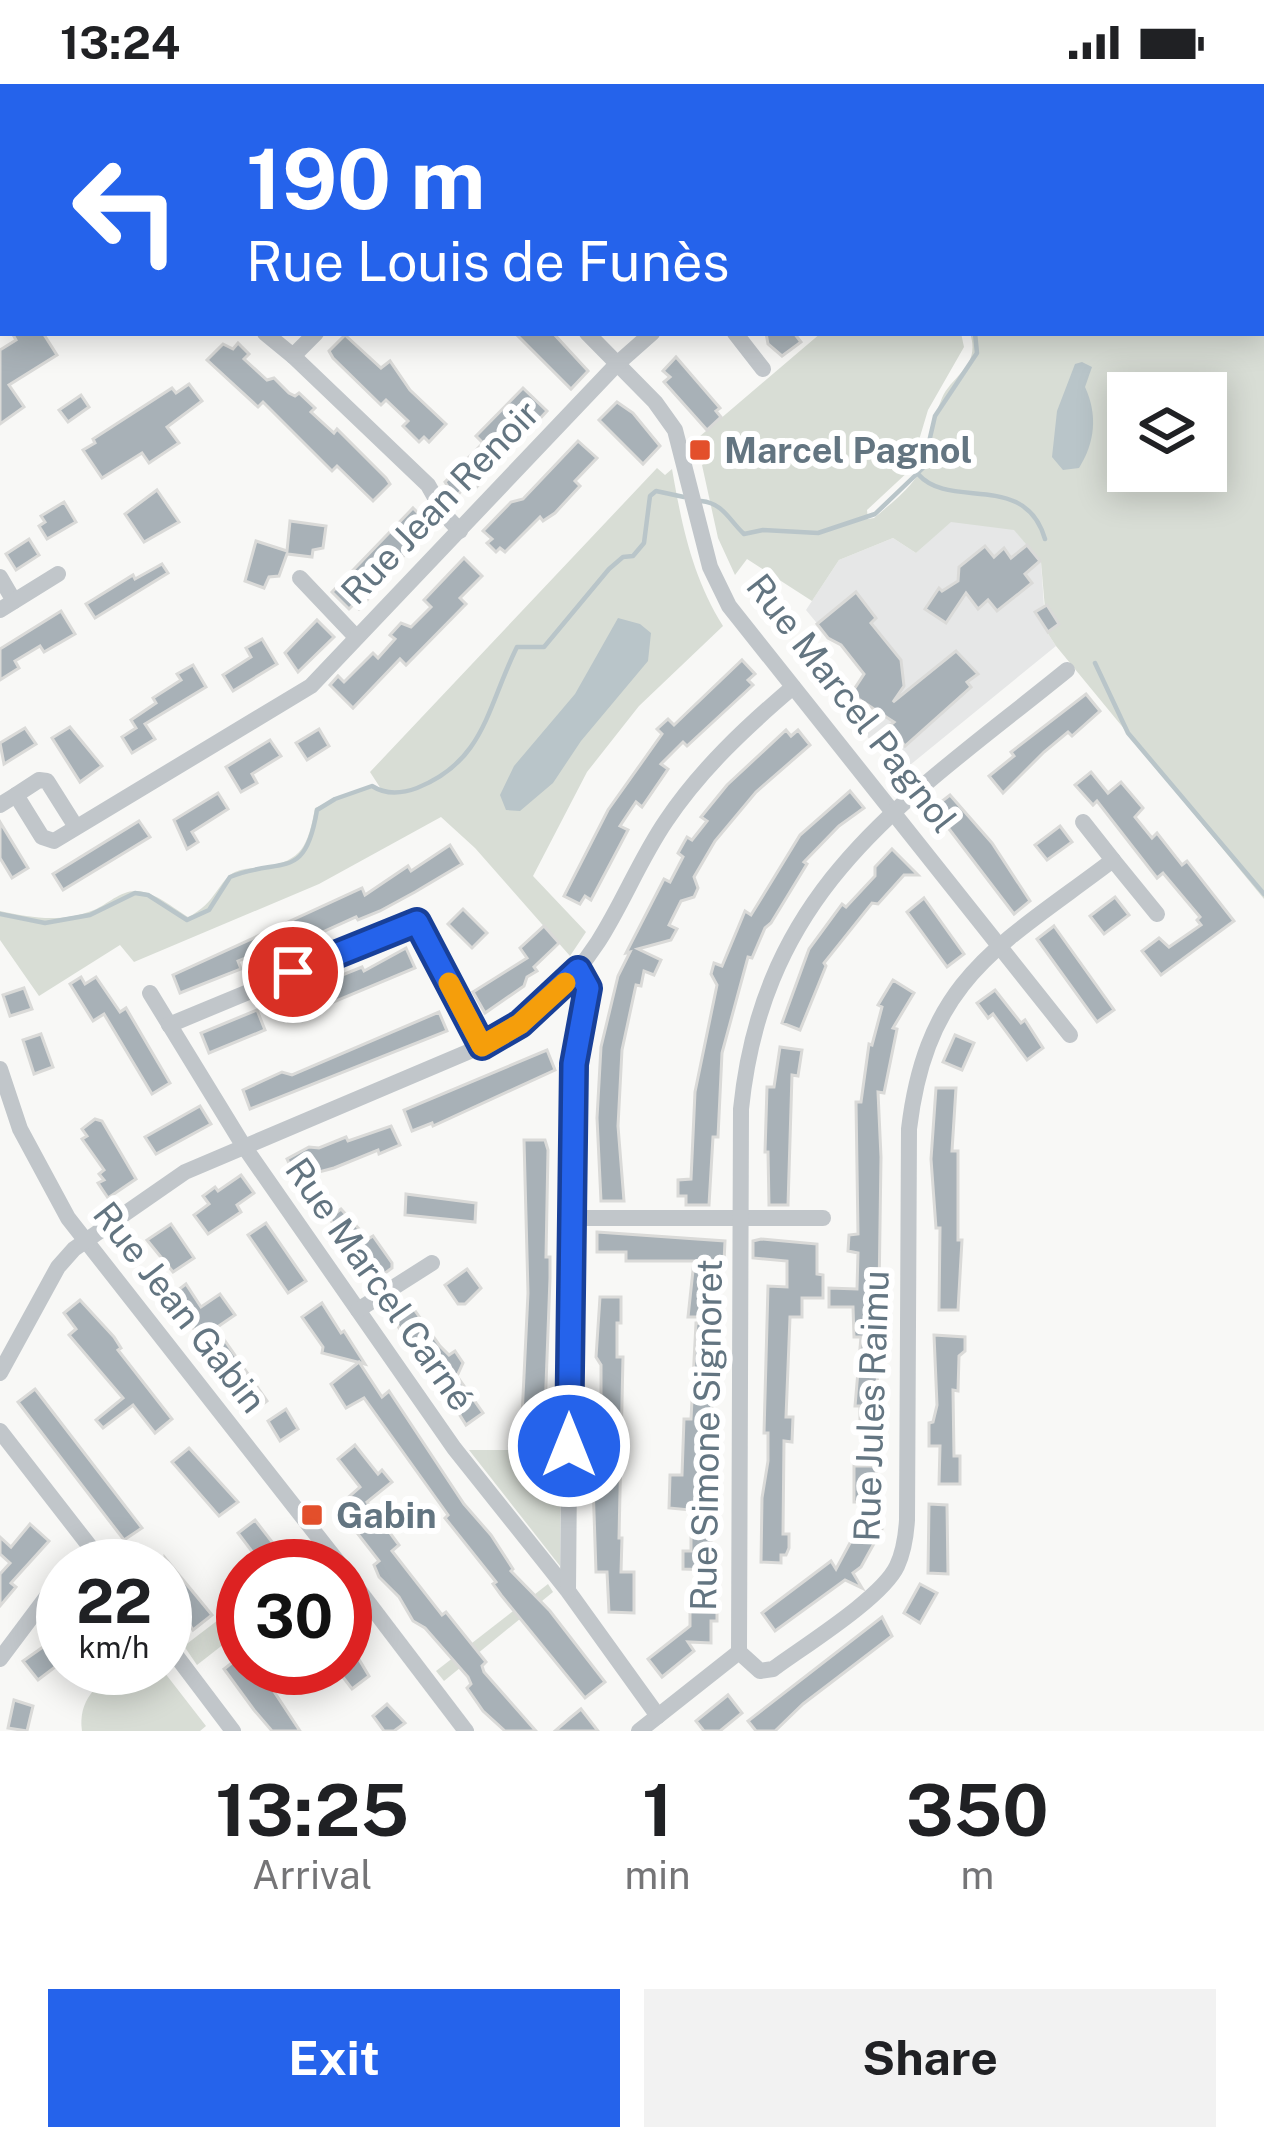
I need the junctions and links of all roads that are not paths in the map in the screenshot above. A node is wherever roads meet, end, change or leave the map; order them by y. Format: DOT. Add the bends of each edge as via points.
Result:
graph roads {
  1 [pos="589,336"];
  2 [pos="649,336"];
  3 [pos="737,336"];
  4 [pos="301,342"];
  5 [pos="617,364"];
  6 [pos="763,369"];
  7 [pos="460,531"];
  8 [pos="58,574"];
  9 [pos="0,577"];
  10 [pos="300,578"];
  11 [pos="7,606"];
  12 [pos="356,637"];
  13 [pos="1067,670"];
  14 [pos="793,687"];
  15 [pos="8,800"];
  16 [pos="895,812"];
  17 [pos="1083,821"];
  18 [pos="76,827"];
  19 [pos="1113,860"];
  20 [pos="1157,914"];
  21 [pos="1001,945"];
  22 [pos="578,970"];
  23 [pos="150,993"];
  24 [pos="170,1025"];
  25 [pos="1070,1036"];
  26 [pos="482,1046"];
  27 [pos="0,1070"];
  28 [pos="243,1145"];
  29 [pos="571,1218"];
  30 [pos="741,1218"];
  31 [pos="823,1219"];
  32 [pos="93,1235"];
  33 [pos="432,1263"];
  34 [pos="358,1310"];
  35 [pos="0,1373"];
  36 [pos="0,1431"];
  37 [pos="66,1539"];
  38 [pos="321,1539"];
  39 [pos="568,1591"];
  40 [pos="372,1607"];
  41 [pos="36,1609"];
  42 [pos="739,1652"];
  43 [pos="0,1659"];
  44 [pos="192,1677"];
  45 [pos="658,1716"];
  46 [pos="233,1731"];
  47 [pos="466,1731"];
  48 [pos="639,1731"];
  1 -- 5 [label="street, Rue Marcel Pagnol"];
  2 -- 5 [label="street, Rue Jean Renoir"];
  3 -- 6 [label="street"];
  4 -- 7 [label="street"];
  5 -- 7 [label="street, Rue Jean Renoir"];
  5 -- 14 [label="street, Rue Marcel Pagnol" via="675,430 710,567 728,604"];
  7 -- 12 [label="street, Rue Jean Renoir"];
  8 -- 11 [label="street"];
  9 -- 11 [label="street"];
  10 -- 12 [label="street"];
  12 -- 18 [label="street, Rue Jean Renoir" via="311,686"];
  13 -- 16 [label="street, Rue Simone Signoret"];
  14 -- 16 [label="street, Rue Marcel Pagnol"];
  14 -- 22 [label="street" via="684,795"];
  15 -- 18 [label="street" via="47,841"];
  15 -- 18 [label="street" via="46,781"];
  16 -- 21 [label="street, Rue Marcel Pagnol"];
  16 -- 30 [label="street, Rue Simone Signoret" via="832,875 772,975 744,1078"];
  17 -- 19 [label="street"];
  19 -- 20 [label="street"];
  19 -- 21 [label="street"];
  21 -- 25 [label="street, Rue Marcel Pagnol"];
  21 -- 42 [label="street, Rue Jules Raimu" via="947,1003 914,1082 907,1520 896,1570 773,1669 760,1671"];
  22 -- 26 [label="street" via="520,1024"];
  22 -- 29 [label="street" via="588,988 574,1064"];
  23 -- 24 [label="street, Rue Marcel Carné"];
  24 -- 26 [label="street" via="417,922"];
  24 -- 28 [label="street, Rue Marcel Carné"];
  26 -- 28 [label="street"];
  27 -- 32 [label="street, Rue Jean Gabin" via="35,1162"];
  28 -- 32 [label="street" via="185,1172"];
  28 -- 34 [label="street, Rue Marcel Carné"];
  29 -- 30 [label="street"];
  29 -- 39 [label="street"];
  30 -- 31 [label="street"];
  30 -- 42 [label="street, Rue Simone Signoret"];
  32 -- 35 [label="street" via="58,1267"];
  32 -- 38 [label="street, Rue Jean Gabin"];
  33 -- 34 [label="street"];
  34 -- 39 [label="street, Rue Marcel Carné"];
  36 -- 37 [label="street"];
  39 -- 45 [label="street, Rue Marcel Carné"];
  40 -- 47 [label="street, Rue Jean Gabin"];
  41 -- 43 [label="street"];
  42 -- 45 [label="street"];
  44 -- 46 [label="street"];
  45 -- 48 [label="street"];
}
